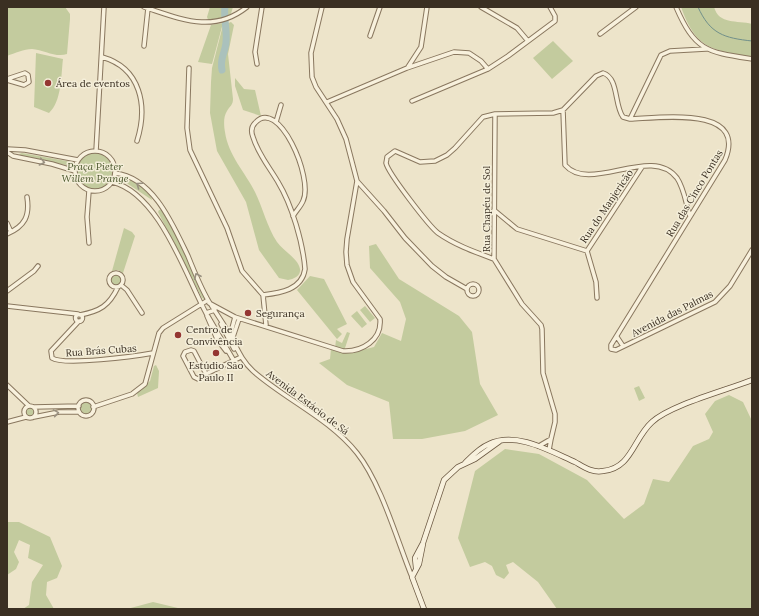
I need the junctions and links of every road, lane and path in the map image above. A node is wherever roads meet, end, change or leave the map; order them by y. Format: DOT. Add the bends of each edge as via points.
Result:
graph roads {
  1 [pos="104,7"];
  2 [pos="247,7"];
  3 [pos="262,7"];
  4 [pos="322,7"];
  5 [pos="380,7"];
  6 [pos="427,7"];
  7 [pos="481,7"];
  8 [pos="550,7"];
  9 [pos="636,7"];
  10 [pos="676,7"];
  11 [pos="146,8"];
  12 [pos="600,34"];
  13 [pos="370,36"];
  14 [pos="528,41"];
  15 [pos="144,46"];
  16 [pos="706,49"];
  17 [pos="102,57"];
  18 [pos="752,58"];
  19 [pos="257,64"];
  20 [pos="189,68"];
  21 [pos="407,68"];
  22 [pos="488,69"];
  23 [pos="7,80"];
  24 [pos="412,101"];
  25 [pos="327,102"];
  26 [pos="281,105"];
  27 [pos="563,110"];
  28 [pos="494,114"];
  29 [pos="630,119"];
  30 [pos="276,122"];
  31 [pos="137,141"];
  32 [pos="96,151"];
  33 [pos="7,152"];
  34 [pos="78,160"];
  35 [pos="642,167"];
  36 [pos="75,171"];
  37 [pos="115,173"];
  38 [pos="112,182"];
  39 [pos="357,182"];
  40 [pos="89,191"];
  41 [pos="27,197"];
  42 [pos="159,202"];
  43 [pos="151,209"];
  44 [pos="494,210"];
  45 [pos="293,216"];
  46 [pos="690,216"];
  47 [pos="7,223"];
  48 [pos="9,233"];
  49 [pos="89,243"];
  50 [pos="752,250"];
  51 [pos="587,251"];
  52 [pos="494,260"];
  53 [pos="38,266"];
  54 [pos="120,286"];
  55 [pos="468,289"];
  56 [pos="7,291"];
  57 [pos="263,295"];
  58 [pos="597,298"];
  59 [pos="208,301"];
  60 [pos="201,303"];
  61 [pos="7,306"];
  62 [pos="215,311"];
  63 [pos="142,313"];
  64 [pos="79,314"];
  65 [pos="206,314"];
  66 [pos="235,317"];
  67 [pos="240,319"];
  68 [pos="266,326"];
  69 [pos="231,332"];
  70 [pos="233,336"];
  71 [pos="617,337"];
  72 [pos="623,346"];
  73 [pos="153,353"];
  74 [pos="239,355"];
  75 [pos="234,361"];
  76 [pos="206,374"];
  77 [pos="752,380"];
  78 [pos="7,385"];
  79 [pos="28,406"];
  80 [pos="79,406"];
  81 [pos="34,407"];
  82 [pos="93,407"];
  83 [pos="79,412"];
  84 [pos="26,417"];
  85 [pos="34,417"];
  86 [pos="7,422"];
  87 [pos="551,439"];
  88 [pos="539,446"];
  89 [pos="549,450"];
  90 [pos="412,577"];
  91 [pos="424,609"];
  1 -- 17 [label="street"];
  2 -- 11 [label="street" via="230,19 208,23"];
  3 -- 19 [label="street" via="255,52"];
  4 -- 25 [label="street" via="311,53 311,69 316,87"];
  5 -- 13 [label="street"];
  6 -- 21 [label="street" via="421,47"];
  7 -- 14 [label="street" via="517,28"];
  8 -- 14 [label="street" via="555,22"];
  9 -- 12 [label="street"];
  10 -- 16 [label="street" via="690,34"];
  11 -- 15 [label="street"];
  14 -- 22 [label="street"];
  16 -- 18 [label="street"];
  16 -- 29 [label="street" via="670,51 661,55"];
  17 -- 31 [label="street" via="113,60 123,67 138,86 142,110"];
  17 -- 32 [label="street"];
  20 -- 57 [label="street" via="187,128 190,150 227,228 242,271"];
  21 -- 22 [label="street" via="454,52 462,52 469,53"];
  21 -- 25 [label="street"];
  22 -- 24 [label="street"];
  23 -- 23 [label="street" via="25,73 29,79 24,85"];
  25 -- 39 [label="street" via="346,139"];
  26 -- 30 [label="street"];
  27 -- 28 [label="street" via="553,113"];
  27 -- 29 [label="street" via="596,76 603,73 612,80 620,113"];
  27 -- 35 [label="street" via="564,165 569,170 580,175"];
  28 -- 44 [label="street, Rua Chapéu de Sol"];
  28 -- 52 [label="street" via="483,116 451,152 435,161 420,162 395,151 387,157 386,163 427,222 438,232 459,245"];
  29 -- 46 [label="street, Rua das Cinco Pontas" via="688,116 712,121 727,136 730,148 725,160"];
  30 -- 45 [label="street" via="289,136 304,173 304,200"];
  30 -- 45 [label="street" via="268,119 258,121 251,130 252,137 279,184"];
  32 -- 34 [label="street" via="84,154"];
  32 -- 37 [label="street" via="111,158"];
  33 -- 34 [label="street" via="13,149 25,150"];
  33 -- 36 [label="street, one-way"];
  34 -- 36 [label="street"];
  35 -- 46 [label="street" via="656,166 672,172 681,188"];
  35 -- 51 [label="street, Rua do Manjericão"];
  36 -- 40 [label="street" via="78,183"];
  37 -- 38 [label="street"];
  42 -- 37 [label="street, Avenida Estácio de Sá, one-way" via="140,184"];
  38 -- 40 [label="street" via="101,191"];
  38 -- 43 [label="street" via="137,194"];
  39 -- 55 [label="street" via="432,266"];
  39 -- 68 [label="street" via="347,239 347,265 353,282 380,319 377,336 365,346 343,351"];
  40 -- 49 [label="street"];
  41 -- 48 [label="street" via="29,210 25,221"];
  42 -- 43 [label="street"];
  59 -- 42 [label="street, Avenida Estácio de Sá, one-way" via="183,245"];
  43 -- 60 [label="street"];
  44 -- 51 [label="street, Rua do Manjericão" via="517,229"];
  44 -- 52 [label="street, Rua Chapéu de Sol"];
  45 -- 57 [label="street" via="305,263 304,276 294,287"];
  46 -- 71 [label="street, Rua das Cinco Pontas"];
  47 -- 48 [label="street"];
  50 -- 72 [label="street, Avenida das Palmas" via="730,286 715,302"];
  51 -- 58 [label="street" via="596,282"];
  52 -- 87 [label="street, Rua Chapéu de Sol" via="522,304 537,319 542,329 543,373 555,418 555,429"];
  53 -- 56 [label="street"];
  54 -- 54 [label="street" via="122,276 115,273 109,278 111,285"];
  54 -- 63 [label="street" via="127,290"];
  54 -- 64 [label="street" via="102,308 96,312"];
  57 -- 68 [label="street"];
  59 -- 60 [label="street"];
  59 -- 62 [label="street, Avenida Estácio de Sá"];
  59 -- 66 [label="street"];
  60 -- 65 [label="street"];
  60 -- 73 [label="street" via="162,328"];
  61 -- 64 [label="street"];
  62 -- 65 [label="street"];
  62 -- 69 [label="street, Avenida Estácio de Sá"];
  62 -- 74 [label="street, Avenida Estácio de Sá" via="229,341"];
  64 -- 73 [label="street, Rua Brás Cubas" via="75,318 79,321 54,347 51,356 54,360"];
  65 -- 75 [label="street" via="220,332"];
  66 -- 67 [label="street"];
  66 -- 69 [label="street"];
  67 -- 68 [label="street"];
  67 -- 70 [label="street"];
  69 -- 70 [label="street, Avenida Estácio de Sá"];
  70 -- 74 [label="street, Avenida Estácio de Sá"];
  71 -- 72 [label="street, Avenida das Palmas"];
  71 -- 72 [label="street, Avenida das Palmas" via="611,349 616,350"];
  73 -- 82 [label="street" via="145,384 132,394"];
  74 -- 75 [label="street"];
  74 -- 90 [label="street, Avenida Estácio de Sá" via="254,371 337,432 358,454 373,478"];
  75 -- 76 [label="street"];
  76 -- 76 [label="street" via="194,350 188,350 183,354 196,379"];
  77 -- 89 [label="street" via="660,416 644,430 623,464 610,470 595,472"];
  78 -- 79 [label="street"];
  79 -- 81 [label="street"];
  79 -- 84 [label="street" via="23,412"];
  80 -- 81 [label="street"];
  80 -- 82 [label="street" via="87,401 91,402"];
  80 -- 83 [label="street"];
  81 -- 85 [label="street"];
  82 -- 83 [label="street" via="93,412 89,415 85,416"];
  85 -- 83 [label="street, one-way" via="59,412"];
  84 -- 85 [label="street"];
  84 -- 86 [label="street"];
  87 -- 88 [label="street"];
  87 -- 89 [label="street, Rua Chapéu de Sol"];
  88 -- 89 [label="street"];
  88 -- 90 [label="street" via="500,441 451,472 444,480 423,543 415,558 416,568"];
  90 -- 91 [label="street"];
}
